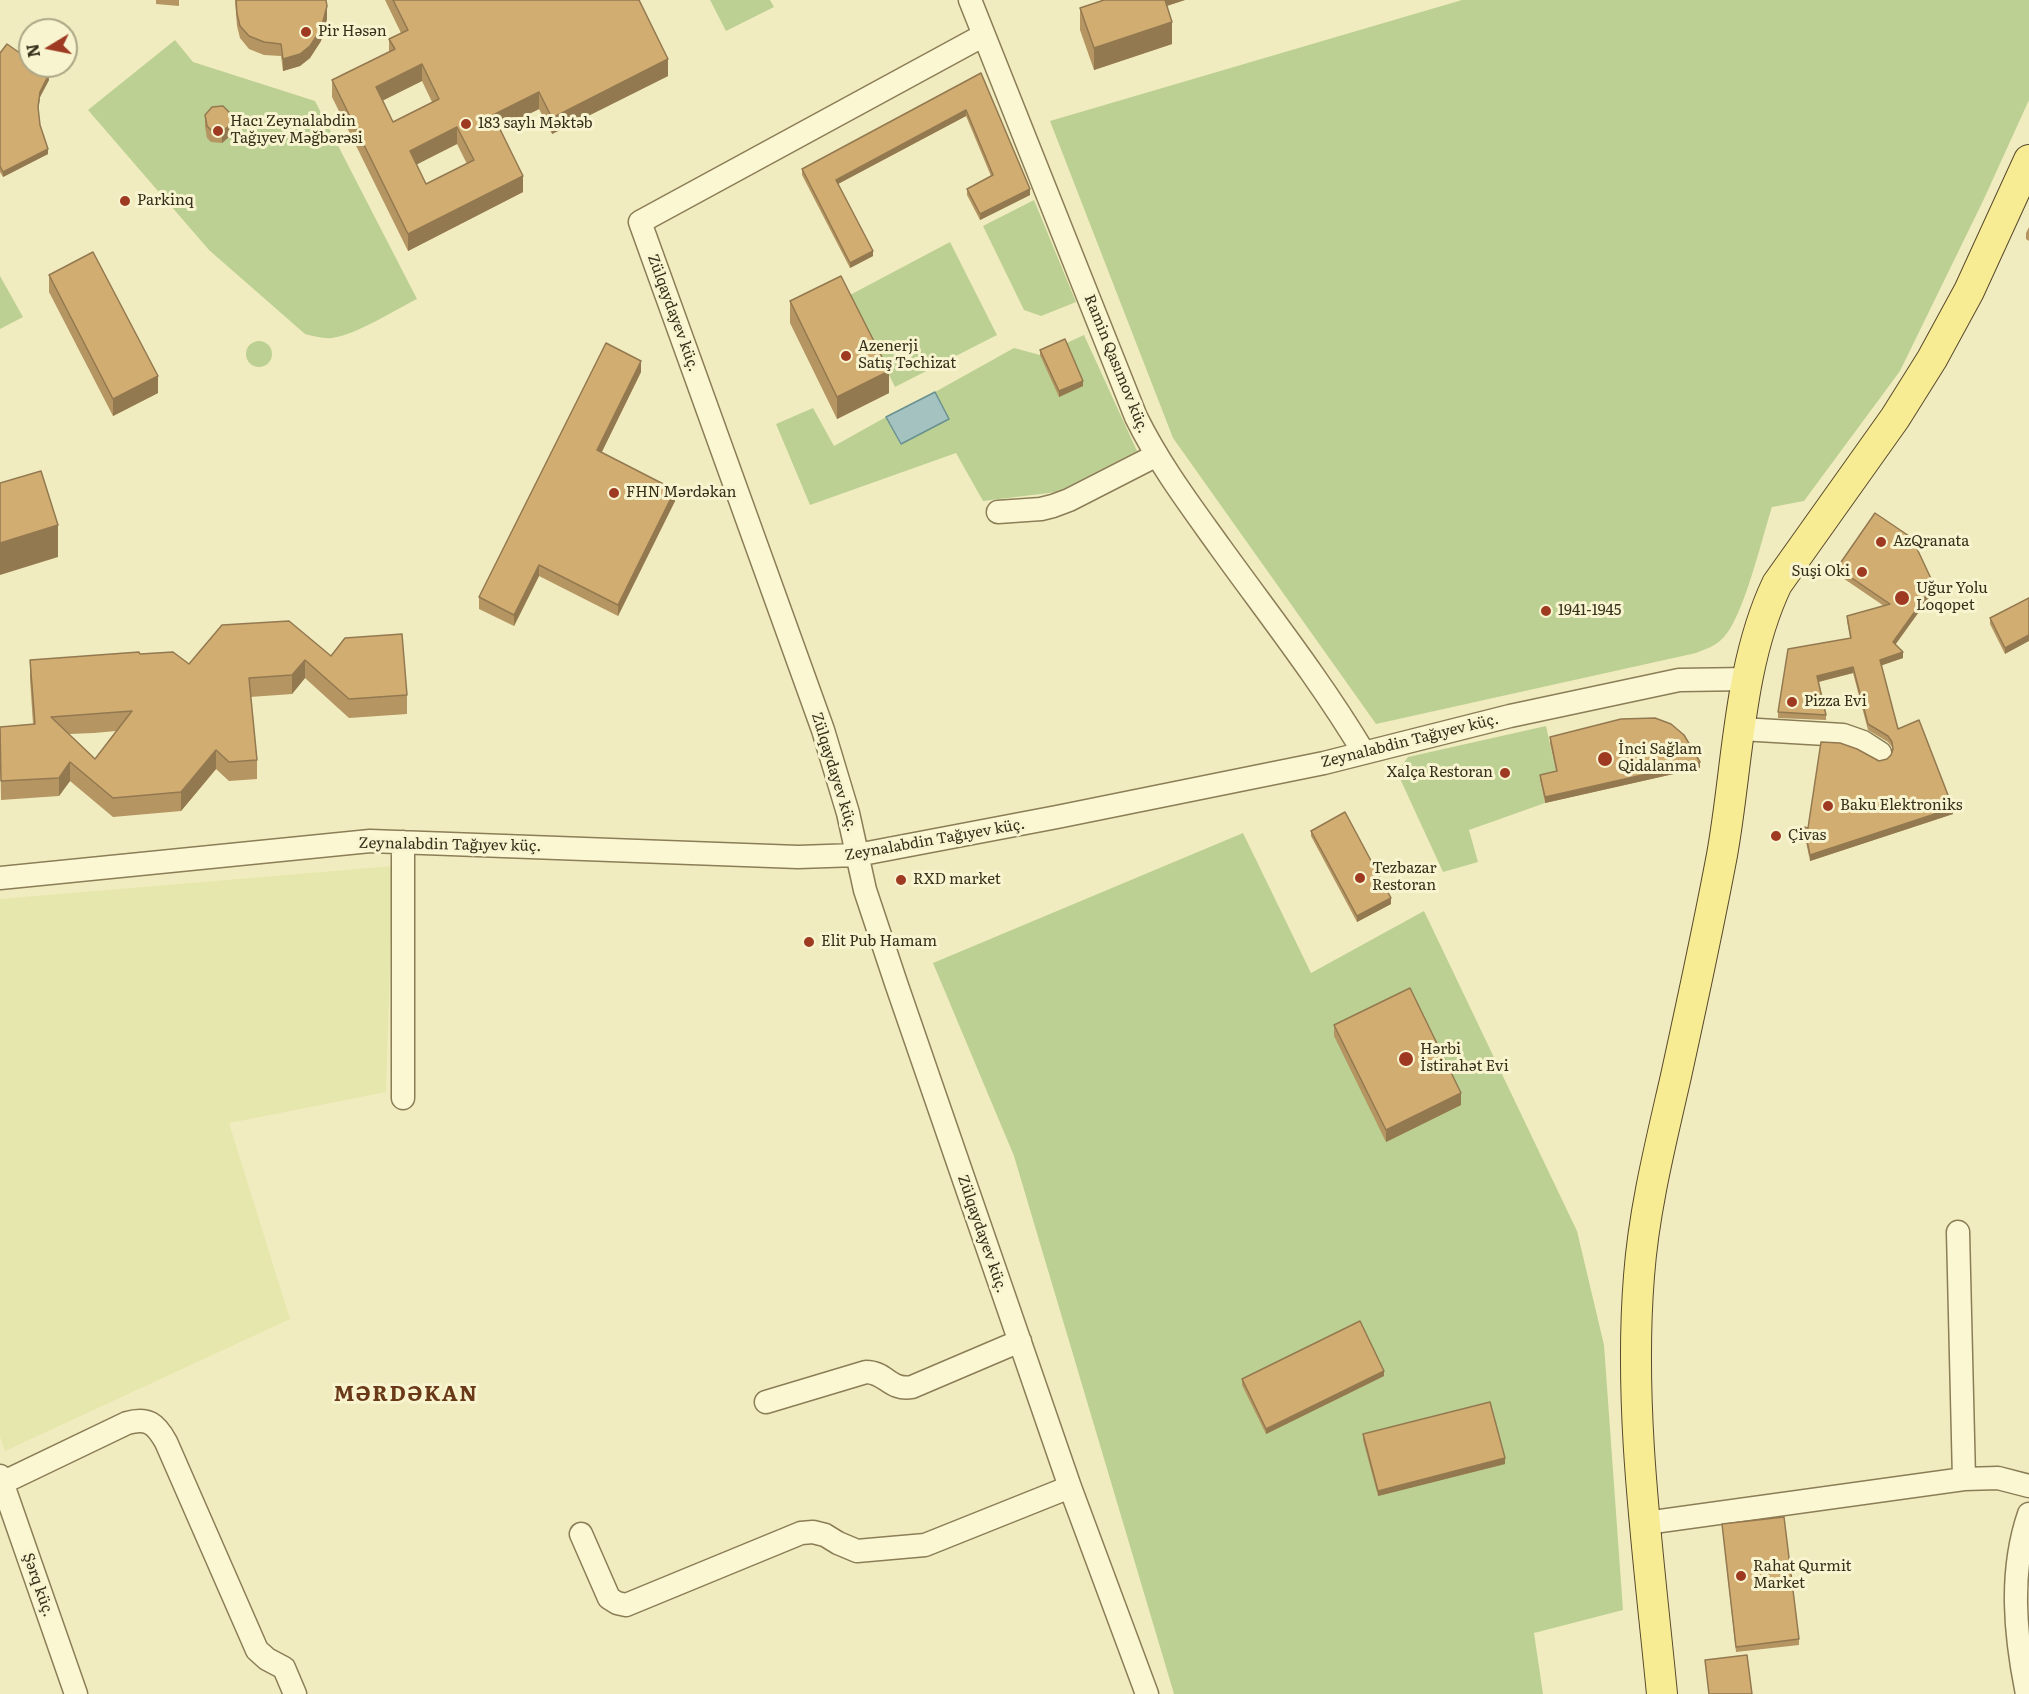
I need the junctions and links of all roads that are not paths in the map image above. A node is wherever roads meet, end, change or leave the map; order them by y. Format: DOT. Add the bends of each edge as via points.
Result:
graph roads {
  1 [pos="970,0"];
  2 [pos="984,35"];
  3 [pos="2029,160"];
  4 [pos="1157,455"];
  5 [pos="998,512"];
  6 [pos="1748,679"];
  7 [pos="1741,729"];
  8 [pos="1365,753"];
  9 [pos="1880,753"];
  10 [pos="403,842"];
  11 [pos="857,855"];
  12 [pos="0,878"];
  13 [pos="403,1098"];
  14 [pos="1958,1232"];
  15 [pos="1020,1341"];
  16 [pos="766,1402"];
  17 [pos="1,1479"];
  18 [pos="1964,1479"];
  19 [pos="1070,1486"];
  20 [pos="2029,1486"];
  21 [pos="2029,1514"];
  22 [pos="1646,1523"];
  23 [pos="581,1534"];
  24 [pos="76,1694"];
  25 [pos="295,1694"];
  26 [pos="1147,1694"];
  27 [pos="1662,1694"];
  28 [pos="2027,1694"];
  1 -- 2 [label="street, Ramin Qasımov küç."];
  2 -- 4 [label="street, Ramin Qasımov küç." via="1136,417"];
  2 -- 11 [label="street, Zülqaydayev küç." via="640,222 823,730"];
  3 -- 6 [label="main road" via="1969,291 1932,359 1895,418 1777,584 1760,623"];
  4 -- 5 [label="street" via="1053,506"];
  4 -- 8 [label="street, Ramin Qasımov küç."];
  6 -- 7 [label="main road"];
  6 -- 8 [label="street, Zeynalabdin Tağıyev küç." via="1679,680 1510,716"];
  7 -- 9 [label="street" via="1843,735"];
  7 -- 22 [label="main road" via="1718,873 1653,1181 1642,1251 1636,1361"];
  8 -- 11 [label="street, Zeynalabdin Tağıyev küç."];
  10 -- 11 [label="street, Zeynalabdin Tağıyev küç." via="798,857"];
  10 -- 12 [label="street, Zeynalabdin Tağıyev küç." via="334,844"];
  10 -- 13 [label="street"];
  11 -- 15 [label="street, Zülqaydayev küç." via="877,928"];
  14 -- 18 [label="street"];
  15 -- 16 [label="street" via="912,1387 903,1389 875,1372 866,1372"];
  15 -- 19 [label="street, Zülqaydayev küç."];
  17 -- 24 [label="street, Şərq küç."];
  17 -- 25 [label="street" via="127,1423 139,1420 153,1425 166,1443 257,1650 284,1668"];
  18 -- 20 [label="street" via="1998,1478"];
  18 -- 22 [label="street"];
  19 -- 23 [label="street" via="925,1545 857,1551 825,1535 801,1533 626,1605 609,1598"];
  19 -- 26 [label="street, Zülqaydayev küç."];
  21 -- 28 [label="street" via="2021,1536 2016,1573 2018,1642"];
  22 -- 27 [label="main road"];
}
